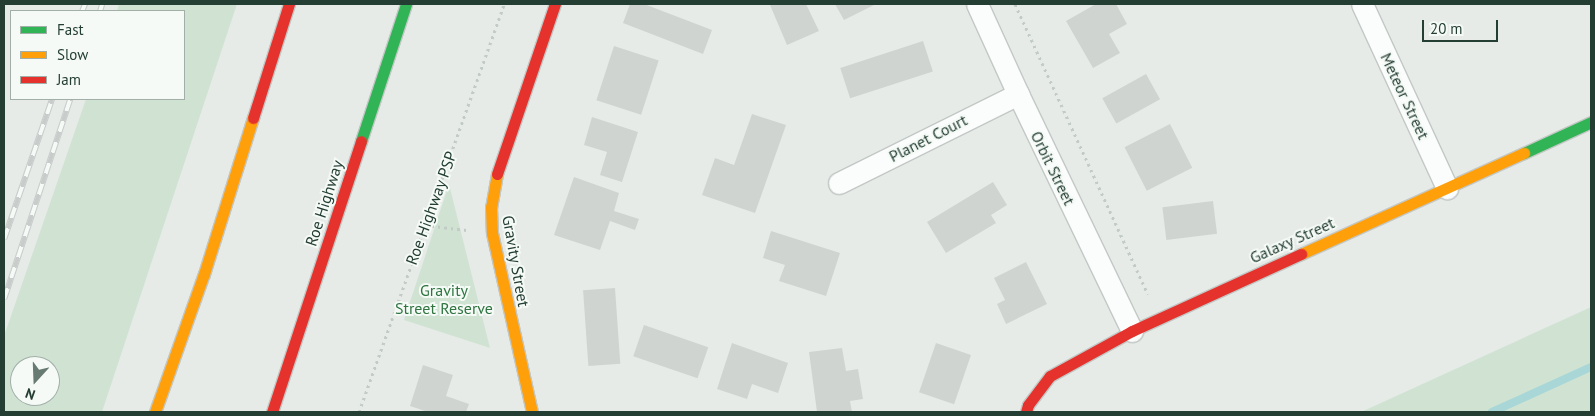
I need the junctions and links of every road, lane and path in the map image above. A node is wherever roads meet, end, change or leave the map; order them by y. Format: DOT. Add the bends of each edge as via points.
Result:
graph roads {
  1 [pos="289,4"];
  2 [pos="406,4"];
  3 [pos="504,4"];
  4 [pos="554,4"];
  5 [pos="978,4"];
  6 [pos="1015,4"];
  7 [pos="1362,4"];
  8 [pos="1018,94"];
  9 [pos="1591,122"];
  10 [pos="839,183"];
  11 [pos="1448,188"];
  12 [pos="425,225"];
  13 [pos="492,232"];
  14 [pos="1159,319"];
  15 [pos="1132,332"];
  16 [pos="155,412"];
  17 [pos="272,412"];
  18 [pos="359,412"];
  19 [pos="532,412"];
  20 [pos="1026,412"];
  1 -- 16 [label="main road" via="204,274"];
  2 -- 17 [label="main road, Roe Highway"];
  3 -- 12 [label="path, Roe Highway PSP"];
  4 -- 13 [label="main road, Gravity Street" via="494,183 490,207"];
  5 -- 8 [label="street, Orbit Street"];
  6 -- 14 [label="path"];
  7 -- 11 [label="street, Meteor Street"];
  8 -- 10 [label="street, Planet Court"];
  8 -- 15 [label="street, Orbit Street"];
  9 -- 11 [label="main road, Galaxy Street"];
  11 -- 14 [label="main road, Galaxy Street"];
  12 -- 13 [label="path"];
  12 -- 18 [label="path, Roe Highway PSP"];
  13 -- 19 [label="main road, Gravity Street"];
  14 -- 15 [label="main road, Galaxy Street"];
  15 -- 20 [label="main road, Galaxy Street" via="1050,376"];
}
